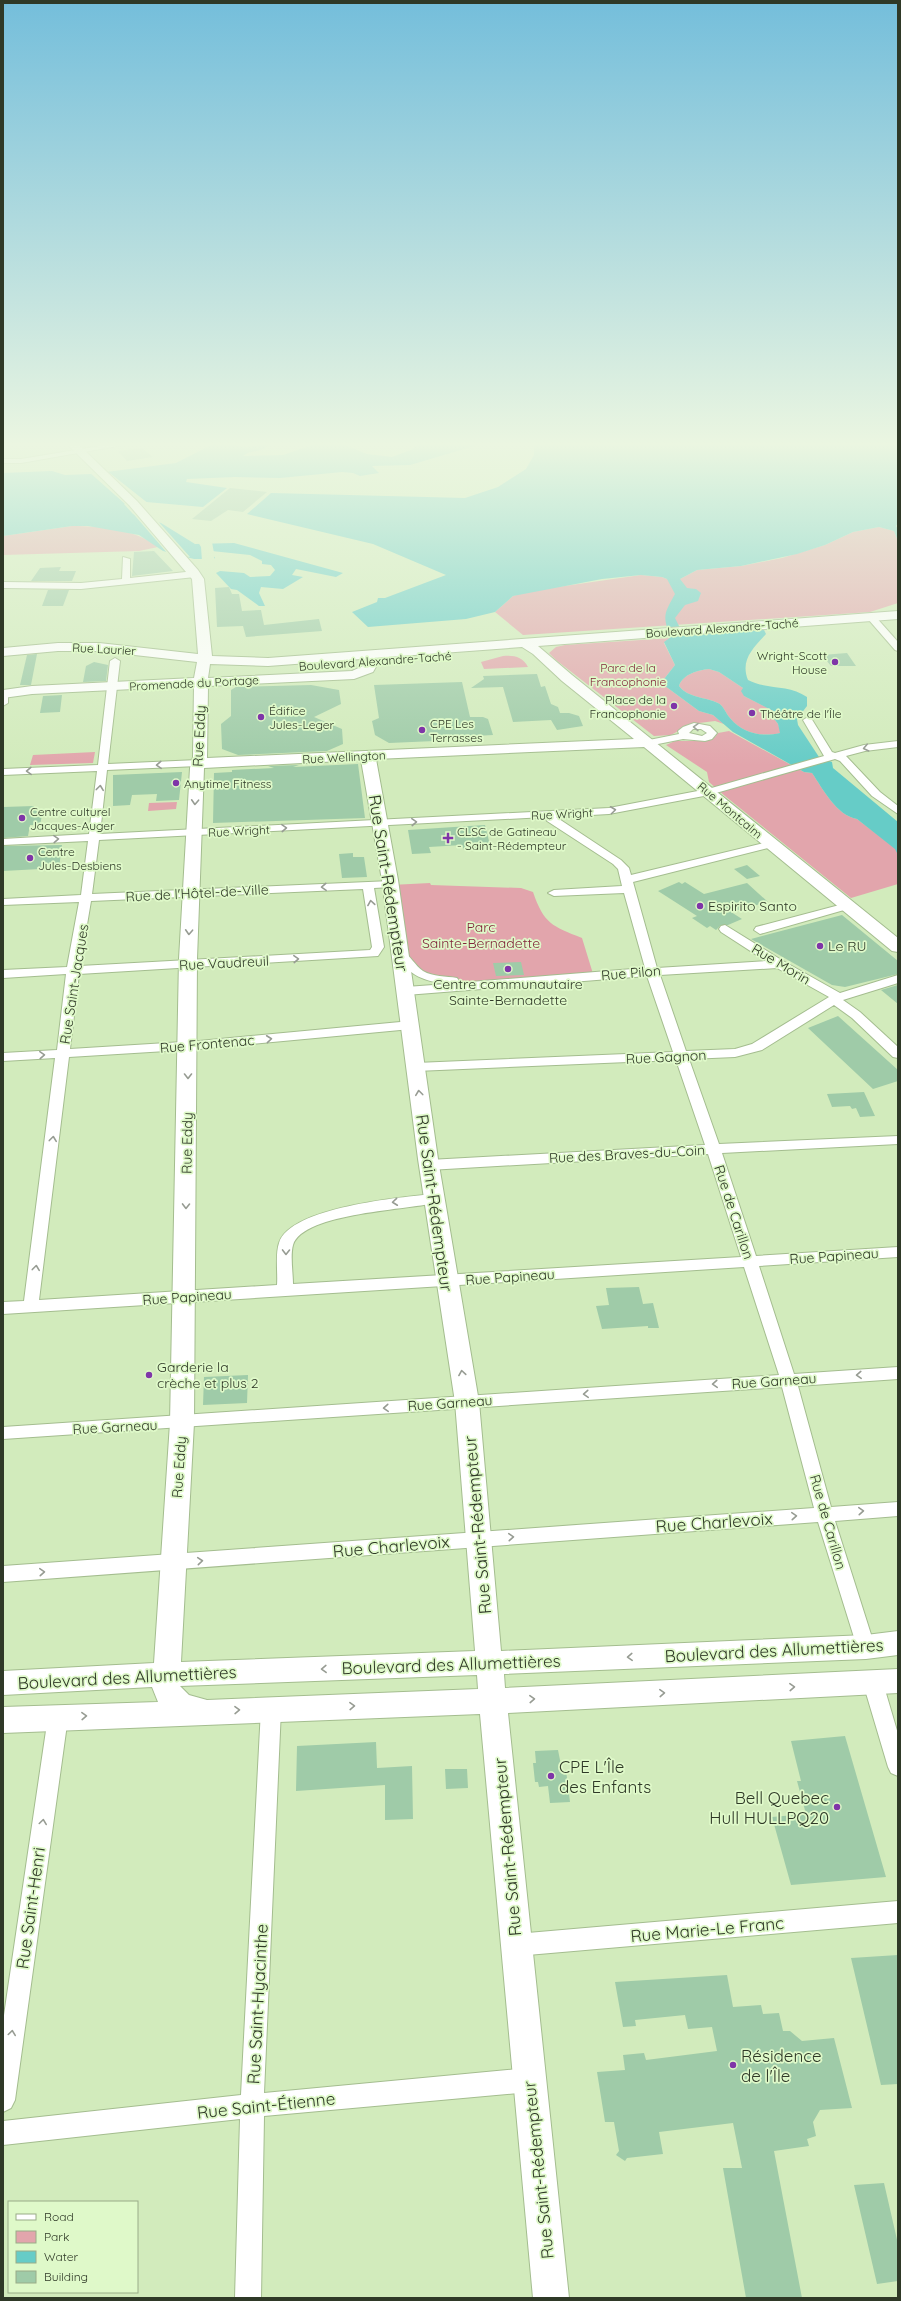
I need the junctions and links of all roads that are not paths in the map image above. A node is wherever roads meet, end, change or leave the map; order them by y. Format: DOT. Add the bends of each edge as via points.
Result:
graph roads {
  1 [pos="176,551"];
  2 [pos="126,559"];
  3 [pos="195,574"];
  4 [pos="126,582"];
  5 [pos="3,586"];
  6 [pos="898,615"];
  7 [pos="871,617"];
  8 [pos="203,628"];
  9 [pos="525,645"];
  10 [pos="898,648"];
  11 [pos="135,650"];
  12 [pos="3,652"];
  13 [pos="3,658"];
  14 [pos="368,658"];
  15 [pos="115,661"];
  16 [pos="204,663"];
  17 [pos="201,683"];
  18 [pos="112,687"];
  19 [pos="3,695"];
  20 [pos="3,703"];
  21 [pos="808,720"];
  22 [pos="622,722"];
  23 [pos="685,735"];
  24 [pos="648,743"];
  25 [pos="898,744"];
  26 [pos="593,745"];
  27 [pos="368,756"];
  28 [pos="830,757"];
  29 [pos="198,763"];
  30 [pos="103,768"];
  31 [pos="3,772"];
  32 [pos="709,792"];
  33 [pos="898,811"];
  34 [pos="550,814"];
  35 [pos="379,824"];
  36 [pos="193,833"];
  37 [pos="95,837"];
  38 [pos="3,842"];
  39 [pos="772,844"];
  40 [pos="391,884"];
  41 [pos="368,885"];
  42 [pos="628,885"];
  43 [pos="554,893"];
  44 [pos="191,894"];
  45 [pos="87,898"];
  46 [pos="3,902"];
  47 [pos="847,906"];
  48 [pos="725,929"];
  49 [pos="760,930"];
  50 [pos="898,947"];
  51 [pos="402,956"];
  52 [pos="779,964"];
  53 [pos="188,965"];
  54 [pos="73,970"];
  55 [pos="653,971"];
  56 [pos="3,974"];
  57 [pos="898,979"];
  58 [pos="484,984"];
  59 [pos="406,991"];
  60 [pos="837,998"];
  61 [pos="411,1025"];
  62 [pos="187,1046"];
  63 [pos="64,1054"];
  64 [pos="898,1054"];
  65 [pos="3,1057"];
  66 [pos="680,1057"];
  67 [pos="416,1068"];
  68 [pos="898,1140"];
  69 [pos="713,1149"];
  70 [pos="429,1165"];
  71 [pos="434,1199"];
  72 [pos="898,1252"];
  73 [pos="750,1261"];
  74 [pos="447,1281"];
  75 [pos="285,1291"];
  76 [pos="185,1298"];
  77 [pos="31,1306"];
  78 [pos="3,1308"];
  79 [pos="898,1373"];
  80 [pos="788,1379"];
  81 [pos="467,1402"];
  82 [pos="182,1423"];
  83 [pos="3,1433"];
  84 [pos="898,1509"];
  85 [pos="824,1514"];
  86 [pos="478,1539"];
  87 [pos="172,1563"];
  88 [pos="3,1574"];
  89 [pos="898,1643"];
  90 [pos="866,1647"];
  91 [pos="489,1663"];
  92 [pos="167,1674"];
  93 [pos="886,1682"];
  94 [pos="3,1683"];
  95 [pos="493,1700"];
  96 [pos="271,1709"];
  97 [pos="204,1711"];
  98 [pos="58,1717"];
  99 [pos="3,1720"];
  100 [pos="898,1766"];
  101 [pos="898,1912"];
  102 [pos="516,1945"];
  103 [pos="529,2080"];
  104 [pos="3,2100"];
  105 [pos="252,2106"];
  106 [pos="3,2133"];
  107 [pos="248,2298"];
  108 [pos="551,2298"];
  1 -- 3 [label="main road, Rue Eddy"];
  2 -- 4 [label="street"];
  3 -- 4 [label="street"];
  3 -- 8 [label="main road, Rue Eddy" via="200,586"];
  4 -- 5 [label="street"];
  6 -- 7 [label="main road, Boulevard Alexandre-Taché"];
  7 -- 9 [label="main road, Boulevard Alexandre-Taché" via="660,632"];
  7 -- 10 [label="street"];
  8 -- 11 [label="main road" via="196,640 185,645 172,649"];
  8 -- 16 [label="main road, Rue Eddy"];
  9 -- 14 [label="main road, Boulevard Alexandre-Taché" via="444,657"];
  9 -- 22 [label="main road, Rue Montcalm" via="542,663 562,674"];
  11 -- 12 [label="main road, Rue Laurier" via="74,646"];
  11 -- 16 [label="main road, Rue Laurier"];
  13 -- 16 [label="main road, Rue Laurier" via="49,653 86,653"];
  14 -- 16 [label="main road, Boulevard Alexandre-Taché" via="242,668"];
  14 -- 17 [label="main road, Promenade du Portage" via="370,665 366,671 354,675"];
  15 -- 18 [label="street, Rue Saint-Jacques"];
  16 -- 17 [label="main road, Rue Eddy"];
  17 -- 18 [label="main road, Promenade du Portage"];
  17 -- 29 [label="main road, Rue Eddy"];
  18 -- 19 [label="main road, Promenade du Portage"];
  18 -- 30 [label="street, Rue Saint-Jacques"];
  19 -- 20 [label="street"];
  21 -- 28 [label="street"];
  22 -- 24 [label="main road, Rue Montcalm"];
  22 -- 26 [label="main road" via="625,736"];
  23 -- 24 [label="street, Rue Wellington"];
  24 -- 26 [label="main road, Rue Wellington"];
  24 -- 32 [label="main road, Rue Montcalm"];
  25 -- 28 [label="street, Rue Wright, one-way" via="873,746"];
  26 -- 27 [label="main road, Rue Wellington"];
  27 -- 29 [label="main road, Rue Wellington"];
  27 -- 35 [label="main road, Rue Saint-Rédempteur"];
  28 -- 32 [label="street, Rue Wright"];
  28 -- 33 [label="street" via="844,759 876,794"];
  29 -- 30 [label="street, Rue Wellington, one-way"];
  29 -- 36 [label="main road, Rue Eddy, one-way"];
  30 -- 31 [label="street, Rue Wellington, one-way"];
  37 -- 30 [label="street, Rue Saint-Jacques, one-way"];
  34 -- 32 [label="street, Rue Wright, one-way" via="616,810"];
  32 -- 39 [label="main road, Rue Montcalm"];
  35 -- 34 [label="street, Rue Wright, one-way"];
  34 -- 42 [label="street, Rue de Carillon" via="551,819 621,865"];
  36 -- 35 [label="street, Rue Wright, one-way"];
  35 -- 40 [label="main road, Rue Saint-Rédempteur"];
  36 -- 37 [label="street, Rue Wright"];
  36 -- 44 [label="main road, Rue Eddy"];
  38 -- 37 [label="street, Rue Wright, one-way"];
  37 -- 45 [label="street, Rue Saint-Jacques"];
  39 -- 42 [label="street"];
  39 -- 47 [label="main road, Rue Montcalm"];
  40 -- 41 [label="street, Rue de l'Hôtel-de-Ville"];
  40 -- 51 [label="main road, Rue Saint-Rédempteur"];
  41 -- 44 [label="street, Rue de l'Hôtel-de-Ville, one-way"];
  53 -- 41 [label="street, Rue Vaudreuil, one-way" via="374,953 378,947"];
  42 -- 43 [label="street"];
  42 -- 55 [label="street, Rue de Carillon"];
  44 -- 45 [label="street, Rue de l'Hôtel-de-Ville"];
  44 -- 53 [label="main road, Rue Eddy, one-way"];
  45 -- 46 [label="street, Rue de l'Hôtel-de-Ville"];
  45 -- 54 [label="street, Rue Saint-Jacques"];
  47 -- 49 [label="street"];
  47 -- 50 [label="main road, Rue Montcalm"];
  48 -- 52 [label="street, Rue Morin"];
  51 -- 58 [label="street, Rue Pilon" via="419,975"];
  51 -- 59 [label="main road, Rue Saint-Rédempteur"];
  52 -- 55 [label="street, Rue Pilon"];
  52 -- 60 [label="street, Rue Morin"];
  53 -- 54 [label="street, Rue Vaudreuil"];
  53 -- 62 [label="main road, Rue Eddy"];
  54 -- 56 [label="street, Rue Vaudreuil"];
  54 -- 63 [label="street, Rue Saint-Jacques"];
  55 -- 58 [label="street, Rue Pilon"];
  55 -- 66 [label="street, Rue de Carillon"];
  57 -- 60 [label="street, Rue Gagnon"];
  58 -- 59 [label="street, Rue Pilon"];
  59 -- 61 [label="main road, Rue Saint-Rédempteur"];
  60 -- 64 [label="street, Rue Morin"];
  60 -- 66 [label="street, Rue Gagnon" via="757,1047 735,1053"];
  62 -- 61 [label="street, Rue Frontenac, one-way"];
  61 -- 67 [label="main road, Rue Saint-Rédempteur"];
  62 -- 63 [label="street, Rue Frontenac"];
  62 -- 76 [label="main road, Rue Eddy, one-way"];
  65 -- 63 [label="street, Rue Frontenac, one-way"];
  77 -- 63 [label="street, Rue Saint-Jacques, one-way"];
  66 -- 67 [label="street, Rue Gagnon"];
  66 -- 69 [label="street, Rue de Carillon"];
  70 -- 67 [label="main road, Rue Saint-Rédempteur, one-way"];
  68 -- 69 [label="street, Rue des Braves-du-Coin"];
  69 -- 70 [label="street, Rue des Braves-du-Coin"];
  69 -- 73 [label="street, Rue de Carillon"];
  70 -- 71 [label="main road, Rue Saint-Rédempteur"];
  71 -- 74 [label="main road, Rue Saint-Rédempteur"];
  71 -- 75 [label="street, one-way" via="367,1206 300,1227 286,1243"];
  72 -- 73 [label="street, Rue Papineau"];
  73 -- 74 [label="street, Rue Papineau"];
  73 -- 80 [label="street, Rue de Carillon"];
  74 -- 75 [label="street, Rue Papineau"];
  81 -- 74 [label="main road, Rue Saint-Rédempteur, one-way"];
  75 -- 76 [label="street, Rue Papineau"];
  76 -- 77 [label="street, Rue Papineau"];
  76 -- 82 [label="main road, Rue Eddy"];
  77 -- 78 [label="street, Rue Papineau"];
  79 -- 80 [label="street, Rue Garneau, one-way"];
  80 -- 81 [label="street, Rue Garneau, one-way"];
  80 -- 85 [label="street, Rue de Carillon"];
  81 -- 82 [label="street, Rue Garneau, one-way"];
  81 -- 86 [label="main road, Rue Saint-Rédempteur"];
  82 -- 83 [label="street, Rue Garneau"];
  82 -- 87 [label="main road, Rue Eddy"];
  85 -- 84 [label="street, Rue Charlevoix, one-way"];
  86 -- 85 [label="street, Rue Charlevoix, one-way"];
  85 -- 90 [label="street, Rue de Carillon"];
  87 -- 86 [label="street, Rue Charlevoix, one-way"];
  86 -- 91 [label="main road, Rue Saint-Rédempteur"];
  88 -- 87 [label="street, Rue Charlevoix, one-way"];
  87 -- 92 [label="main road, Rue Eddy"];
  89 -- 90 [label="main road, Boulevard des Allumettières"];
  90 -- 91 [label="main road, Boulevard des Allumettières, one-way"];
  91 -- 92 [label="main road, Boulevard des Allumettières, one-way"];
  91 -- 95 [label="main road, Rue Saint-Rédempteur"];
  92 -- 94 [label="main road, Boulevard des Allumettières"];
  92 -- 97 [label="main road, Rue Eddy" via="167,1692 170,1697 175,1702"];
  95 -- 93 [label="main road, one-way"];
  93 -- 100 [label="street"];
  96 -- 95 [label="main road, one-way"];
  95 -- 102 [label="main road, Rue Saint-Rédempteur"];
  97 -- 96 [label="main road, one-way"];
  96 -- 105 [label="street, Rue Saint-Hyacinthe"];
  98 -- 97 [label="main road, one-way"];
  98 -- 99 [label="main road"];
  104 -- 98 [label="street, Rue Saint-Henri, one-way"];
  101 -- 102 [label="street, Rue Marie-Le Franc"];
  102 -- 103 [label="main road, Rue Saint-Rédempteur"];
  103 -- 105 [label="street, Rue Saint-Étienne"];
  103 -- 108 [label="main road, Rue Saint-Rédempteur"];
  105 -- 106 [label="street, Rue Saint-Étienne"];
  105 -- 107 [label="street, Rue Saint-Hyacinthe"];
}
